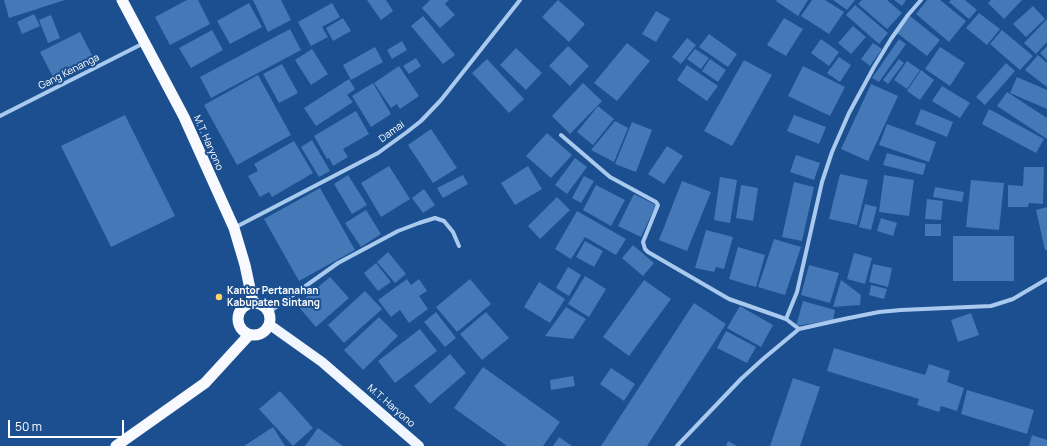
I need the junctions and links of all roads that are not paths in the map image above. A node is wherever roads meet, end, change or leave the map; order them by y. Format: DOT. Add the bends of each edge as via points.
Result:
graph roads {
  1 [pos="122,0"];
  2 [pos="520,0"];
  3 [pos="921,0"];
  4 [pos="144,43"];
  5 [pos="0,116"];
  6 [pos="561,135"];
  7 [pos="234,228"];
  8 [pos="459,246"];
  9 [pos="1047,279"];
  10 [pos="254,303"];
  11 [pos="269,312"];
  12 [pos="786,319"];
  13 [pos="270,325"];
  14 [pos="799,330"];
  15 [pos="249,335"];
  16 [pos="116,446"];
  17 [pos="419,446"];
  18 [pos="677,446"];
  1 -- 4 [label="highway, M.T. Haryono"];
  2 -- 7 [label="street, Damai" via="440,100 408,132 378,153"];
  3 -- 12 [label="street" via="880,56 849,113 835,146 822,182 797,292"];
  4 -- 5 [label="street, Gang Kenanga"];
  4 -- 7 [label="highway, M.T. Haryono" via="184,117"];
  6 -- 12 [label="street" via="610,177 658,204 643,242 648,252 729,299"];
  7 -- 10 [label="highway, M.T. Haryono"];
  8 -- 11 [label="street" via="453,232 444,221 434,218 419,223 398,231 338,263"];
  9 -- 14 [label="street" via="1013,299 991,306 878,312"];
  10 -- 11 [label="highway" via="266,307"];
  10 -- 15 [label="highway" via="242,308 238,320 243,332"];
  11 -- 13 [label="highway"];
  12 -- 14 [label="street"];
  13 -- 15 [label="highway" via="262,334"];
  13 -- 17 [label="main road, M.T. Haryono" via="322,362"];
  14 -- 18 [label="street" via="741,380"];
  15 -- 16 [label="highway" via="205,383"];
}
